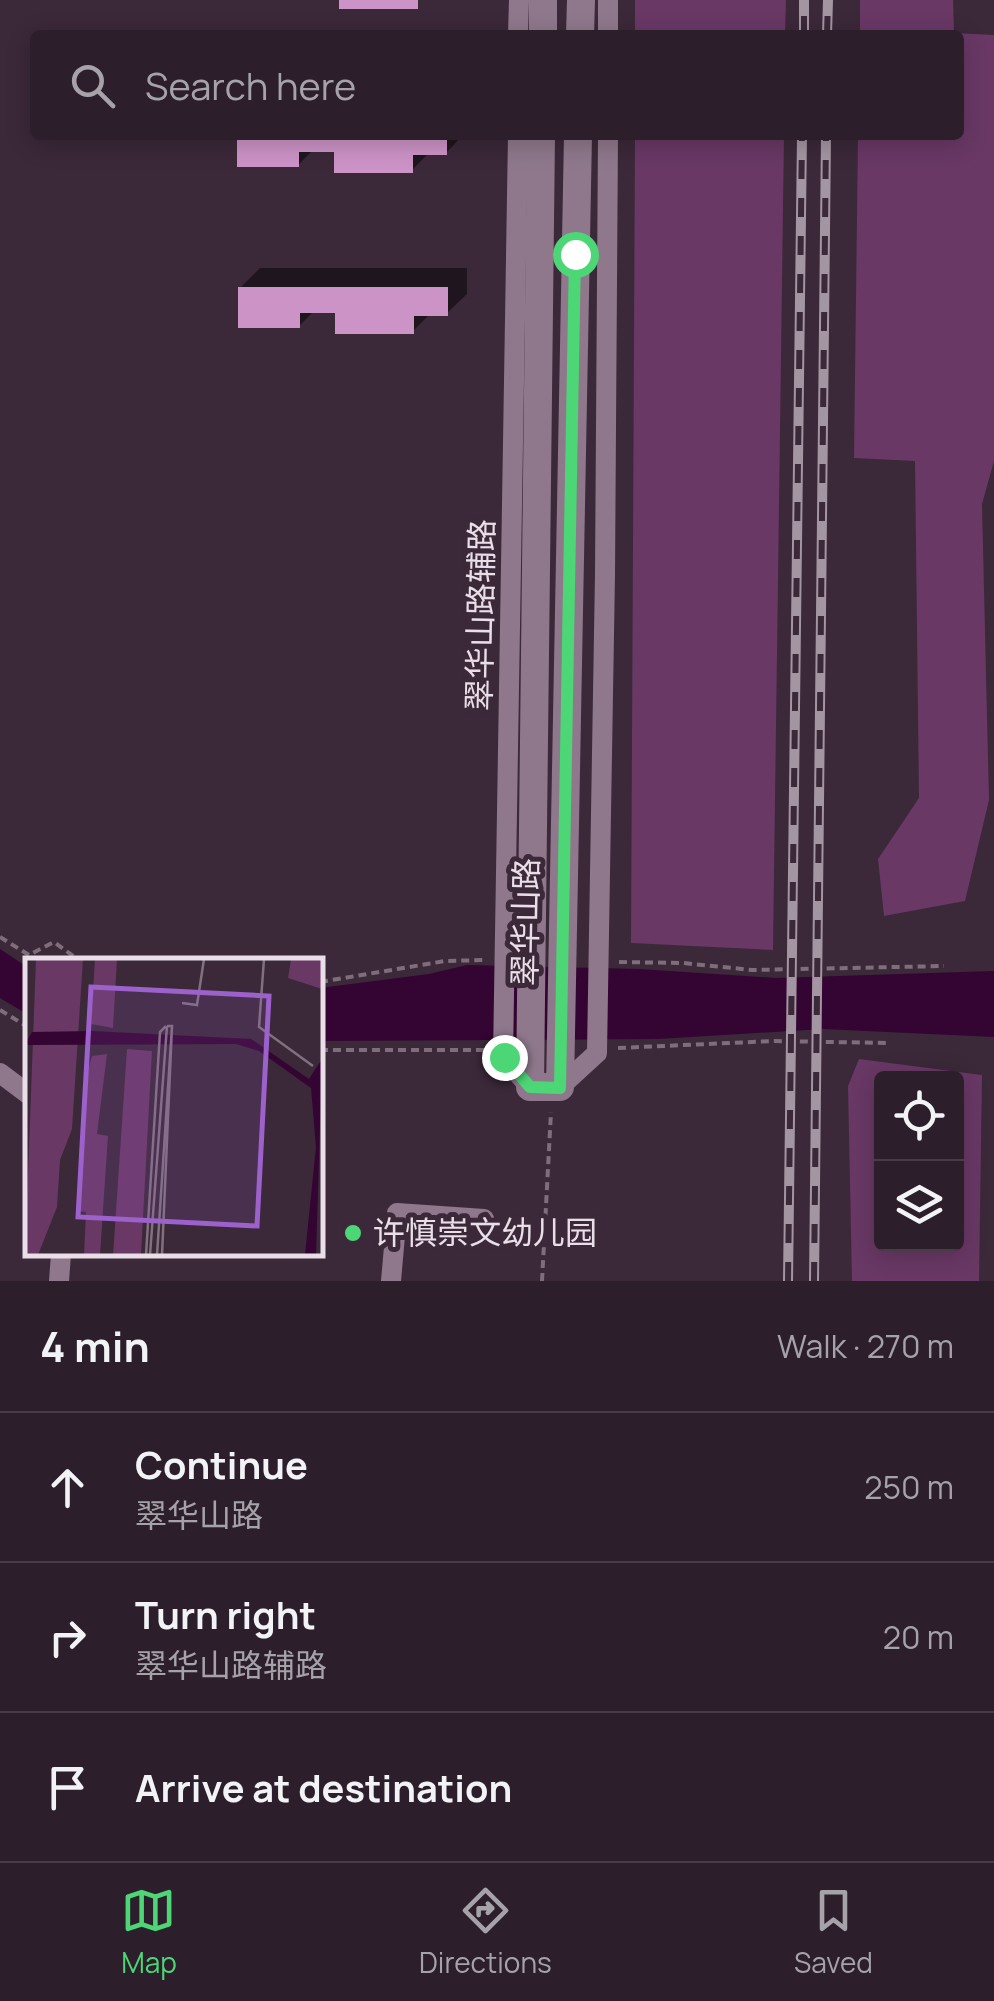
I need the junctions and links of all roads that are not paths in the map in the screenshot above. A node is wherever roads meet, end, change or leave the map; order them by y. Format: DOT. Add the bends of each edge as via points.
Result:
graph roads {
  1 [pos="518,0"];
  2 [pos="543,0"];
  3 [pos="581,0"];
  4 [pos="608,0"];
  5 [pos="518,30"];
  6 [pos="543,30"];
  7 [pos="580,30"];
  8 [pos="608,30"];
  9 [pos="518,140"];
  10 [pos="541,140"];
  11 [pos="578,140"];
  12 [pos="608,140"];
  13 [pos="518,923"];
  14 [pos="0,1073"];
  15 [pos="547,1087"];
  16 [pos="25,1092"];
  17 [pos="484,1219"];
  18 [pos="62,1256"];
  19 [pos="59,1281"];
  20 [pos="391,1281"];
  1 -- 5 [label="street"];
  2 -- 6 [label="main road"];
  3 -- 7 [label="main road"];
  4 -- 8 [label="street"];
  9 -- 13 [label="street, 翠华山路辅路"];
  10 -- 13 [label="main road, 翠华山路"];
  11 -- 15 [label="main road, 翠华山路" via="560,1056"];
  12 -- 15 [label="street" via="597,1053"];
  13 -- 15 [label="main road, 翠华山路" via="516,1057"];
  14 -- 16 [label="street"];
  17 -- 20 [label="street" via="396,1213"];
  18 -- 19 [label="street"];
}
